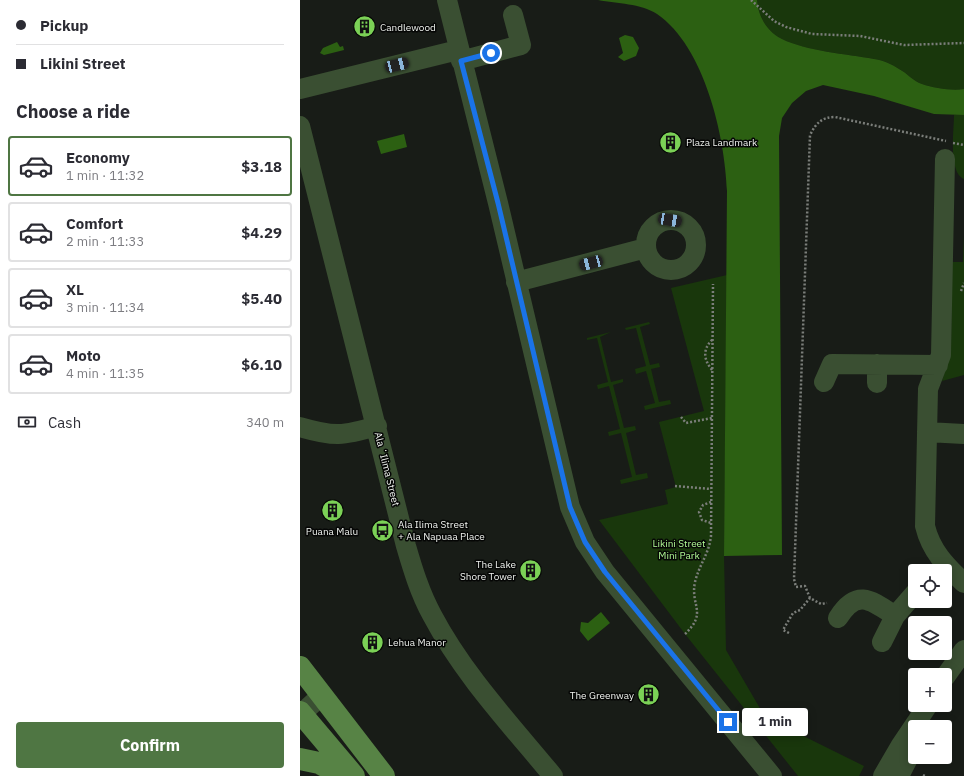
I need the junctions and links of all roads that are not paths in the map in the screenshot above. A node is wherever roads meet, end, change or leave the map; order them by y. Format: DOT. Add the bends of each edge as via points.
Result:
graph roads {
  1 [pos="447,0"];
  2 [pos="513,15"];
  3 [pos="460,56"];
  4 [pos="300,89"];
  5 [pos="300,126"];
  6 [pos="945,160"];
  7 [pos="646,248"];
  8 [pos="516,282"];
  9 [pos="938,365"];
  10 [pos="824,382"];
  11 [pos="377,426"];
  12 [pos="300,428"];
  13 [pos="927,432"];
  14 [pos="964,434"];
  15 [pos="941,564"];
  16 [pos="952,575"];
  17 [pos="964,583"];
  18 [pos="908,601"];
  19 [pos="895,616"];
  20 [pos="838,618"];
  21 [pos="882,642"];
  22 [pos="964,650"];
  23 [pos="300,668"];
  24 [pos="951,668"];
  25 [pos="322,695"];
  26 [pos="301,714"];
  27 [pos="925,714"];
  28 [pos="300,759"];
  29 [pos="908,759"];
  30 [pos="343,776"];
  31 [pos="354,776"];
  32 [pos="384,776"];
  33 [pos="553,776"];
  34 [pos="772,776"];
  35 [pos="883,776"];
  36 [pos="899,776"];
  1 -- 3 [label="street"];
  2 -- 3 [label="street" via="521,45"];
  3 -- 4 [label="street"];
  3 -- 8 [label="street"];
  5 -- 11 [label="street, Ala ʻIlima Street"];
  6 -- 9 [label="street" via="941,355"];
  7 -- 8 [label="street"];
  8 -- 34 [label="street" via="570,507 585,542 605,572"];
  9 -- 10 [label="street" via="884,365 841,356 832,364"];
  9 -- 13 [label="street" via="928,389"];
  11 -- 12 [label="street" via="336,435"];
  11 -- 33 [label="street, Ala ʻIlima Street" via="406,546 432,615 471,675"];
  13 -- 14 [label="street"];
  13 -- 15 [label="street" via="925,526 932,548"];
  16 -- 17 [label="street"];
  18 -- 19 [label="street"];
  19 -- 20 [label="street" via="872,601 864,599 854,600 845,606"];
  19 -- 21 [label="street"];
  22 -- 24 [label="street"];
  23 -- 25 [label="main road"];
  25 -- 26 [label="street"];
  25 -- 32 [label="main road"];
  26 -- 31 [label="main road"];
  27 -- 35 [label="street" via="901,745"];
  28 -- 30 [label="main road" via="319,763"];
  29 -- 36 [label="street"];
}
